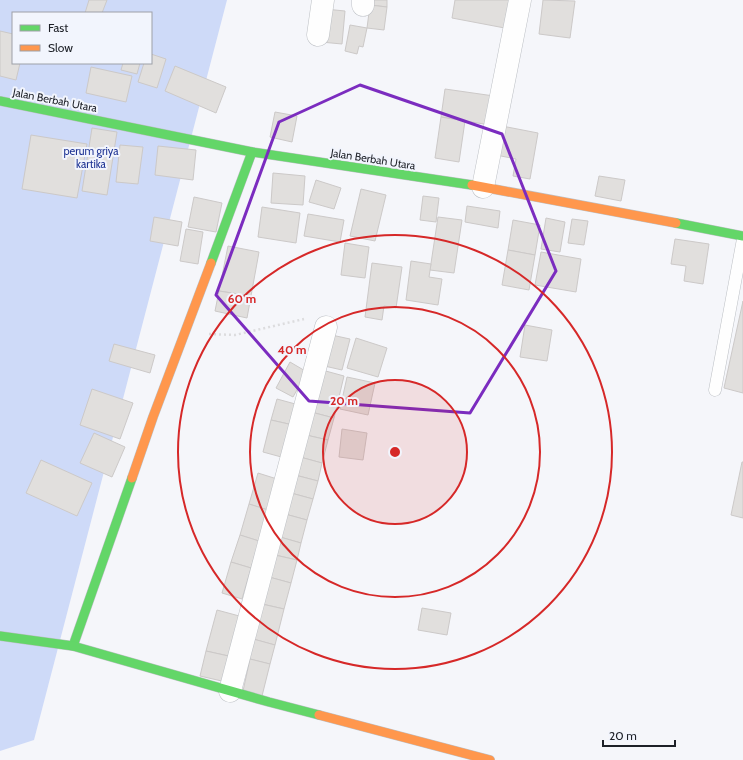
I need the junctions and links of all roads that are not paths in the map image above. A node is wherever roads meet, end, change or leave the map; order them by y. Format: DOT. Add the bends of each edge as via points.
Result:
graph roads {
  1 [pos="323,0"];
  2 [pos="520,0"];
  3 [pos="318,35"];
  4 [pos="0,101"];
  5 [pos="252,152"];
  6 [pos="482,187"];
  7 [pos="743,238"];
  8 [pos="326,327"];
  9 [pos="715,390"];
  10 [pos="0,636"];
  11 [pos="73,646"];
  12 [pos="230,691"];
  13 [pos="490,760"];
  1 -- 3 [label="street"];
  2 -- 6 [label="street"];
  4 -- 5 [label="street, Jalan Berbah Utara"];
  5 -- 6 [label="street, Jalan Berbah Utara"];
  5 -- 11 [label="street" via="153,417"];
  6 -- 7 [label="street, Jalan Berbah Utara"];
  7 -- 9 [label="lane"];
  8 -- 12 [label="street"];
  10 -- 11 [label="street"];
  11 -- 12 [label="street"];
  12 -- 13 [label="street"];
}
